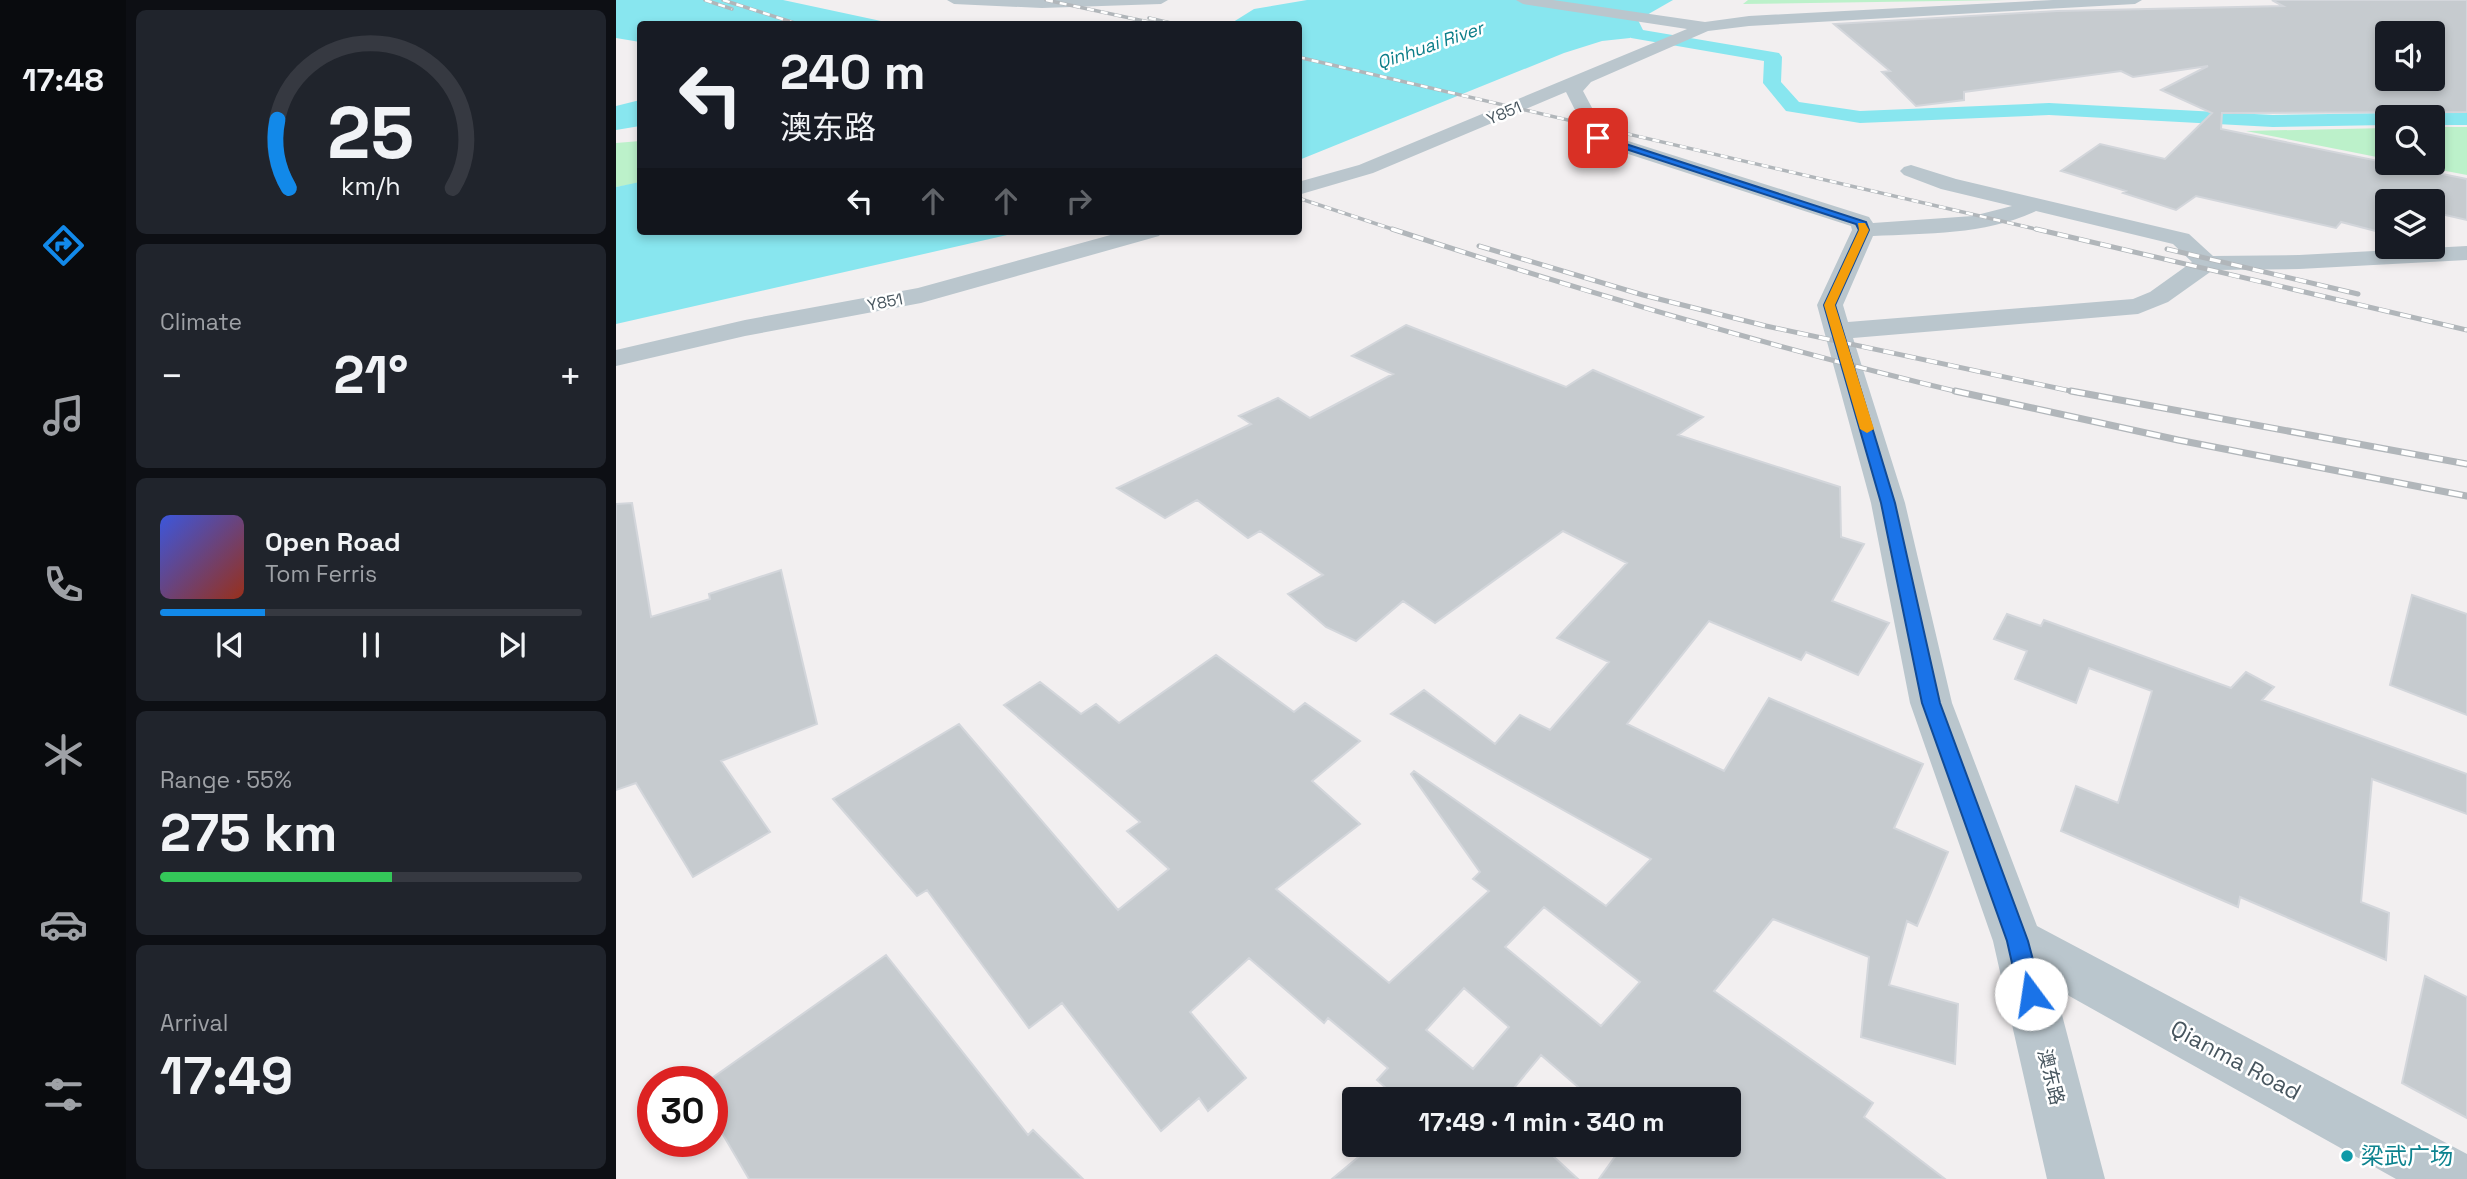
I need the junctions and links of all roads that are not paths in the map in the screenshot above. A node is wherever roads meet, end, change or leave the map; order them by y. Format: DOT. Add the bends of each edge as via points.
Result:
graph roads {
  1 [pos="954,0"];
  2 [pos="1161,0"];
  3 [pos="1523,0"];
  4 [pos="2134,0"];
  5 [pos="1705,27"];
  6 [pos="1584,79"];
  7 [pos="1912,171"];
  8 [pos="1302,188"];
  9 [pos="2034,204"];
  10 [pos="1864,230"];
  11 [pos="1137,235"];
  12 [pos="2467,253"];
  13 [pos="2207,263"];
  14 [pos="1838,331"];
  15 [pos="616,358"];
  16 [pos="2018,941"];
  17 [pos="2076,1179"];
  18 [pos="2454,1179"];
  1 -- 2 [label="street" via="1042,4"];
  3 -- 5 [label="street"];
  4 -- 5 [label="street"];
  5 -- 6 [label="street, Y851"];
  6 -- 8 [label="street, Y851" via="1366,169"];
  6 -- 10 [label="street" via="1574,90 1598,138 1861,222"];
  7 -- 9 [label="street"];
  9 -- 10 [label="street" via="1962,225"];
  9 -- 13 [label="street" via="2181,239"];
  10 -- 14 [label="street, 澳东路" via="1830,305"];
  11 -- 15 [label="street, Y851" via="921,295"];
  12 -- 13 [label="street"];
  13 -- 14 [label="street" via="2138,306"];
  14 -- 16 [label="street, 澳东路" via="1888,503 1931,703"];
  16 -- 17 [label="street, 澳东路"];
  16 -- 18 [label="street, Qianma Road"];
}
